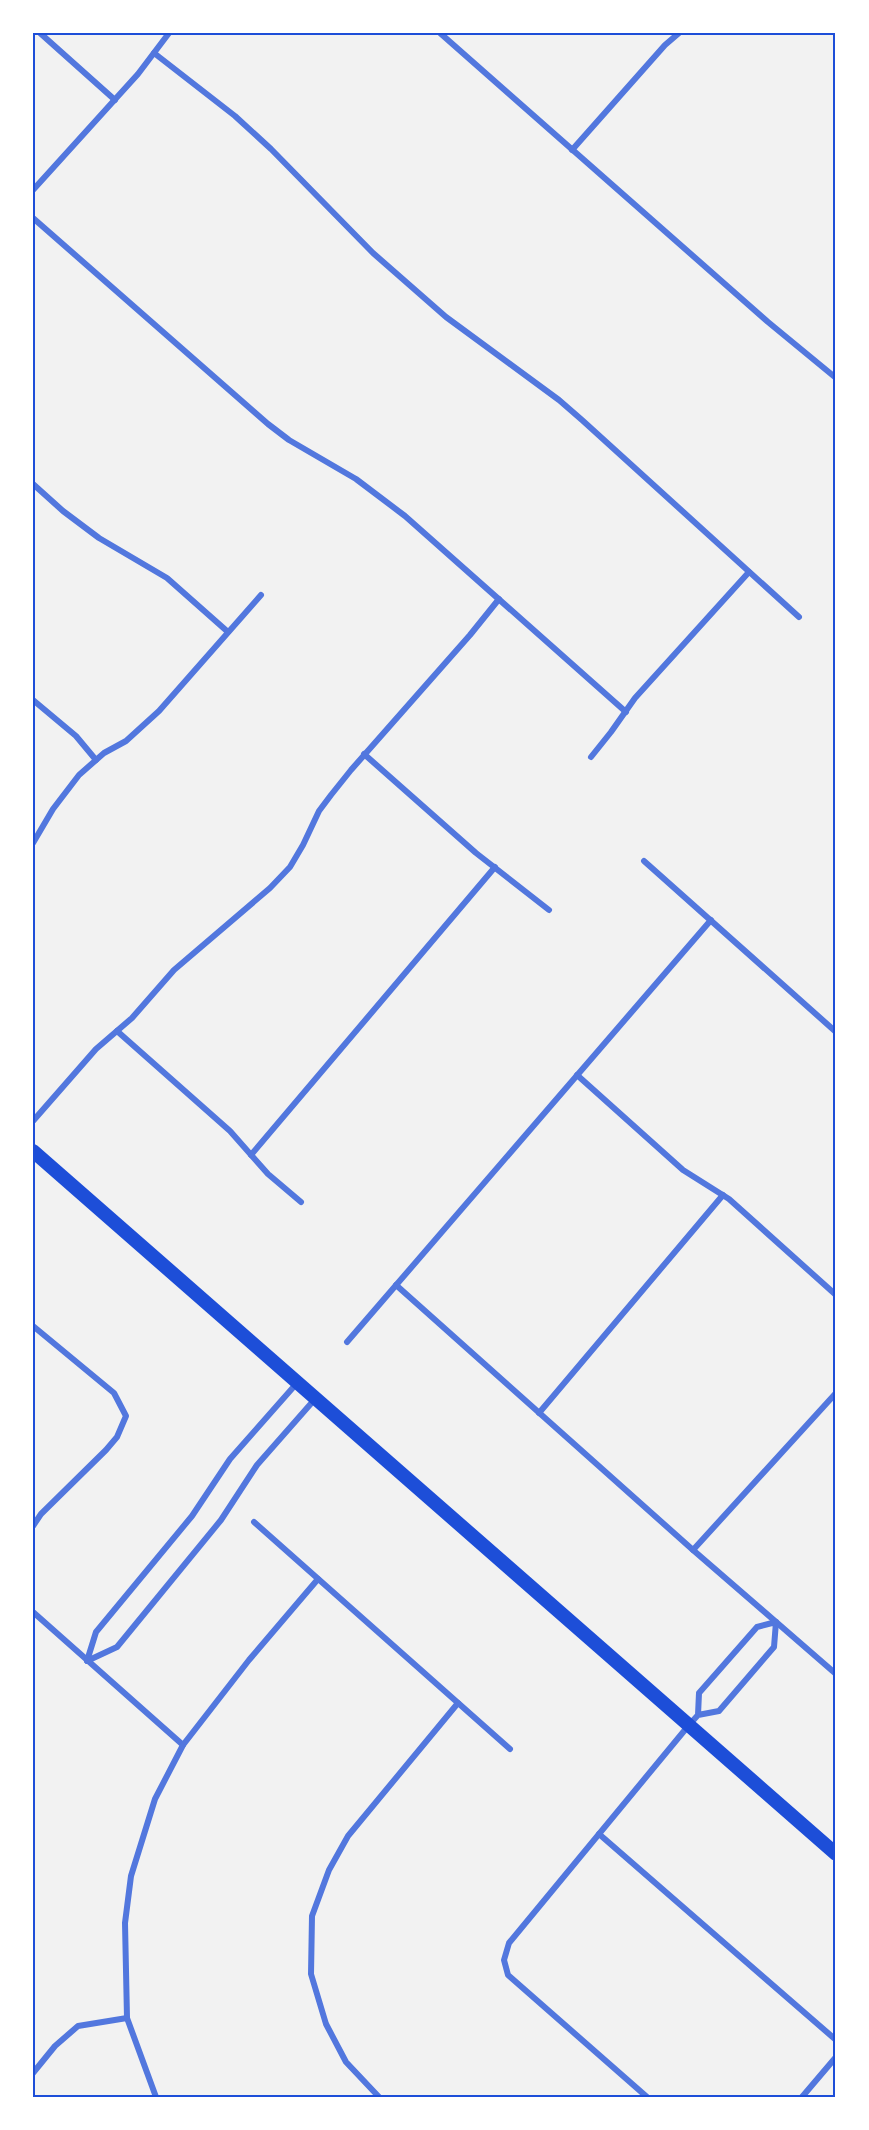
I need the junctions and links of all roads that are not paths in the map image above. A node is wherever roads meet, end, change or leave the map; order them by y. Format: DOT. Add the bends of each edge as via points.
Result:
graph roads {
  1 [pos="40,33"];
  2 [pos="169,33"];
  3 [pos="440,33"];
  4 [pos="679,33"];
  5 [pos="154,53"];
  6 [pos="115,100"];
  7 [pos="572,150"];
  8 [pos="33,189"];
  9 [pos="33,218"];
  10 [pos="836,378"];
  11 [pos="33,484"];
  12 [pos="749,572"];
  13 [pos="261,595"];
  14 [pos="499,599"];
  15 [pos="799,617"];
  16 [pos="228,632"];
  17 [pos="33,700"];
  18 [pos="626,712"];
  19 [pos="364,754"];
  20 [pos="591,757"];
  21 [pos="96,760"];
  22 [pos="33,843"];
  23 [pos="644,861"];
  24 [pos="495,867"];
  25 [pos="549,910"];
  26 [pos="711,920"];
  27 [pos="117,1031"];
  28 [pos="836,1032"];
  29 [pos="577,1076"];
  30 [pos="33,1121"];
  31 [pos="33,1151"];
  32 [pos="251,1155"];
  33 [pos="723,1195"];
  34 [pos="301,1202"];
  35 [pos="396,1285"];
  36 [pos="836,1295"];
  37 [pos="33,1326"];
  38 [pos="346,1342"];
  39 [pos="298,1383"];
  40 [pos="836,1393"];
  41 [pos="315,1399"];
  42 [pos="539,1413"];
  43 [pos="254,1522"];
  44 [pos="33,1526"];
  45 [pos="693,1551"];
  46 [pos="318,1579"];
  47 [pos="33,1612"];
  48 [pos="776,1622"];
  49 [pos="87,1661"];
  50 [pos="836,1674"];
  51 [pos="458,1703"];
  52 [pos="693,1720"];
  53 [pos="183,1745"];
  54 [pos="510,1749"];
  55 [pos="599,1834"];
  56 [pos="836,1854"];
  57 [pos="127,2018"];
  58 [pos="836,2040"];
  59 [pos="836,2057"];
  60 [pos="33,2073"];
  61 [pos="156,2097"];
  62 [pos="379,2097"];
  63 [pos="647,2097"];
  64 [pos="802,2097"];
  1 -- 6 [label="street"];
  2 -- 5 [label="street"];
  3 -- 7 [label="street"];
  4 -- 7 [label="street"];
  5 -- 6 [label="street"];
  5 -- 12 [label="street" via="235,116 373,253 446,317 574,413"];
  6 -- 8 [label="street"];
  7 -- 10 [label="street"];
  9 -- 14 [label="street" via="268,424 356,479 405,516"];
  11 -- 16 [label="street" via="99,538 166,578"];
  12 -- 15 [label="street"];
  12 -- 18 [label="street"];
  13 -- 16 [label="street"];
  14 -- 18 [label="street"];
  14 -- 19 [label="street"];
  16 -- 21 [label="street" via="151,718 126,741"];
  17 -- 21 [label="street" via="76,736"];
  18 -- 20 [label="street"];
  19 -- 24 [label="street"];
  19 -- 27 [label="street" via="319,811 290,867 174,970"];
  21 -- 22 [label="street" via="68,788"];
  23 -- 26 [label="street"];
  24 -- 25 [label="street"];
  24 -- 32 [label="street"];
  26 -- 28 [label="street"];
  26 -- 29 [label="street"];
  27 -- 30 [label="street" via="96,1049"];
  27 -- 32 [label="street" via="230,1131"];
  29 -- 33 [label="street" via="683,1170"];
  29 -- 35 [label="street"];
  31 -- 39 [label="main road"];
  32 -- 34 [label="street"];
  33 -- 36 [label="street"];
  33 -- 42 [label="street"];
  35 -- 38 [label="street"];
  35 -- 42 [label="street"];
  37 -- 44 [label="street" via="114,1393 126,1416 117,1437"];
  39 -- 41 [label="main road"];
  39 -- 49 [label="street" via="230,1460 192,1516 96,1632"];
  40 -- 45 [label="street"];
  41 -- 49 [label="street" via="257,1465 221,1520 117,1647"];
  41 -- 52 [label="main road"];
  42 -- 45 [label="street"];
  43 -- 46 [label="street"];
  45 -- 48 [label="street"];
  46 -- 51 [label="street"];
  46 -- 53 [label="street"];
  47 -- 49 [label="street"];
  48 -- 50 [label="street"];
  48 -- 52 [label="street" via="757,1627 699,1693"];
  48 -- 52 [label="street" via="774,1647 719,1711"];
  49 -- 53 [label="street"];
  51 -- 54 [label="street"];
  51 -- 62 [label="street" via="348,1836 329,1870 312,1916 311,1974 326,2024 346,2062"];
  52 -- 55 [label="street"];
  52 -- 56 [label="main road"];
  53 -- 57 [label="street" via="155,1799 131,1876 125,1923"];
  55 -- 58 [label="street"];
  55 -- 63 [label="street" via="509,1943 504,1960 508,1975"];
  57 -- 60 [label="street" via="78,2026"];
  57 -- 61 [label="street"];
  59 -- 64 [label="street"];
}
